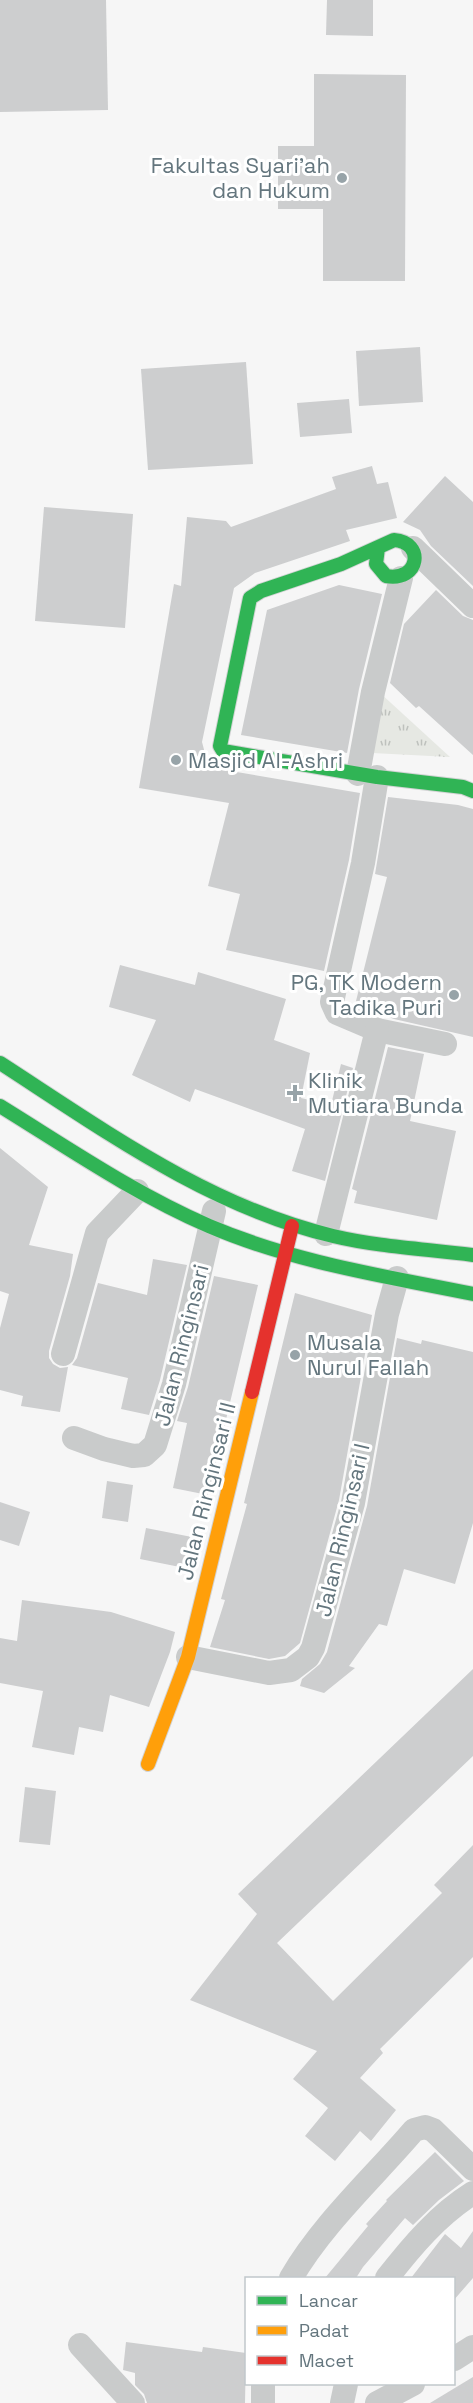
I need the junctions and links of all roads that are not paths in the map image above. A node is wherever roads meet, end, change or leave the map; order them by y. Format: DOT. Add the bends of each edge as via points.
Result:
graph roads {
  1 [pos="378,548"];
  2 [pos="412,548"];
  3 [pos="401,578"];
  4 [pos="473,606"];
  5 [pos="367,775"];
  6 [pos="473,791"];
  7 [pos="377,1030"];
  8 [pos="445,1044"];
  9 [pos="0,1063"];
  10 [pos="0,1106"];
  11 [pos="137,1191"];
  12 [pos="219,1194"];
  13 [pos="292,1224"];
  14 [pos="210,1226"];
  15 [pos="326,1234"];
  16 [pos="287,1252"];
  17 [pos="473,1255"];
  18 [pos="397,1278"];
  19 [pos="473,1294"];
  20 [pos="63,1354"];
  21 [pos="74,1438"];
  22 [pos="188,1657"];
  23 [pos="148,1764"];
  24 [pos="473,2169"];
  25 [pos="473,2193"];
  26 [pos="292,2277"];
  27 [pos="388,2277"];
  28 [pos="80,2345"];
  29 [pos="473,2347"];
  30 [pos="455,2358"];
  31 [pos="263,2385"];
  32 [pos="346,2385"];
  33 [pos="411,2385"];
  34 [pos="133,2403"];
  35 [pos="262,2403"];
  36 [pos="342,2403"];
  37 [pos="377,2403"];
  1 -- 2 [label="street" via="395,539"];
  1 -- 3 [label="street" via="376,564 380,571 394,579"];
  1 -- 5 [label="street" via="250,598 220,746 223,751"];
  2 -- 3 [label="street" via="414,566"];
  2 -- 4 [label="street"];
  3 -- 5 [label="street" via="373,692"];
  5 -- 6 [label="street"];
  5 -- 7 [label="street" via="363,863 332,1002 337,1013"];
  7 -- 8 [label="street"];
  7 -- 15 [label="street"];
  9 -- 12 [label="street" via="153,1162"];
  10 -- 11 [label="street"];
  11 -- 14 [label="street"];
  11 -- 20 [label="street" via="97,1233"];
  12 -- 13 [label="street"];
  12 -- 14 [label="street, Jalan Ringinsari"];
  13 -- 15 [label="street"];
  13 -- 16 [label="street, Jalan Ringinsari II"];
  14 -- 16 [label="street"];
  14 -- 21 [label="street, Jalan Ringinsari" via="174,1384 155,1445 144,1455 133,1456"];
  15 -- 17 [label="street"];
  16 -- 18 [label="street" via="336,1268"];
  16 -- 22 [label="street, Jalan Ringinsari II"];
  18 -- 19 [label="street"];
  18 -- 22 [label="street, Jalan Ringinsari I" via="353,1503 308,1657 291,1670 275,1673"];
  22 -- 23 [label="street, Jalan Ringinsari II"];
  24 -- 26 [label="street" via="433,2130 414,2130 333,2222"];
  25 -- 27 [label="street" via="413,2244"];
  28 -- 34 [label="street"];
  29 -- 30 [label="street"];
  31 -- 35 [label="street"];
  32 -- 36 [label="street"];
  33 -- 37 [label="street"];
}
